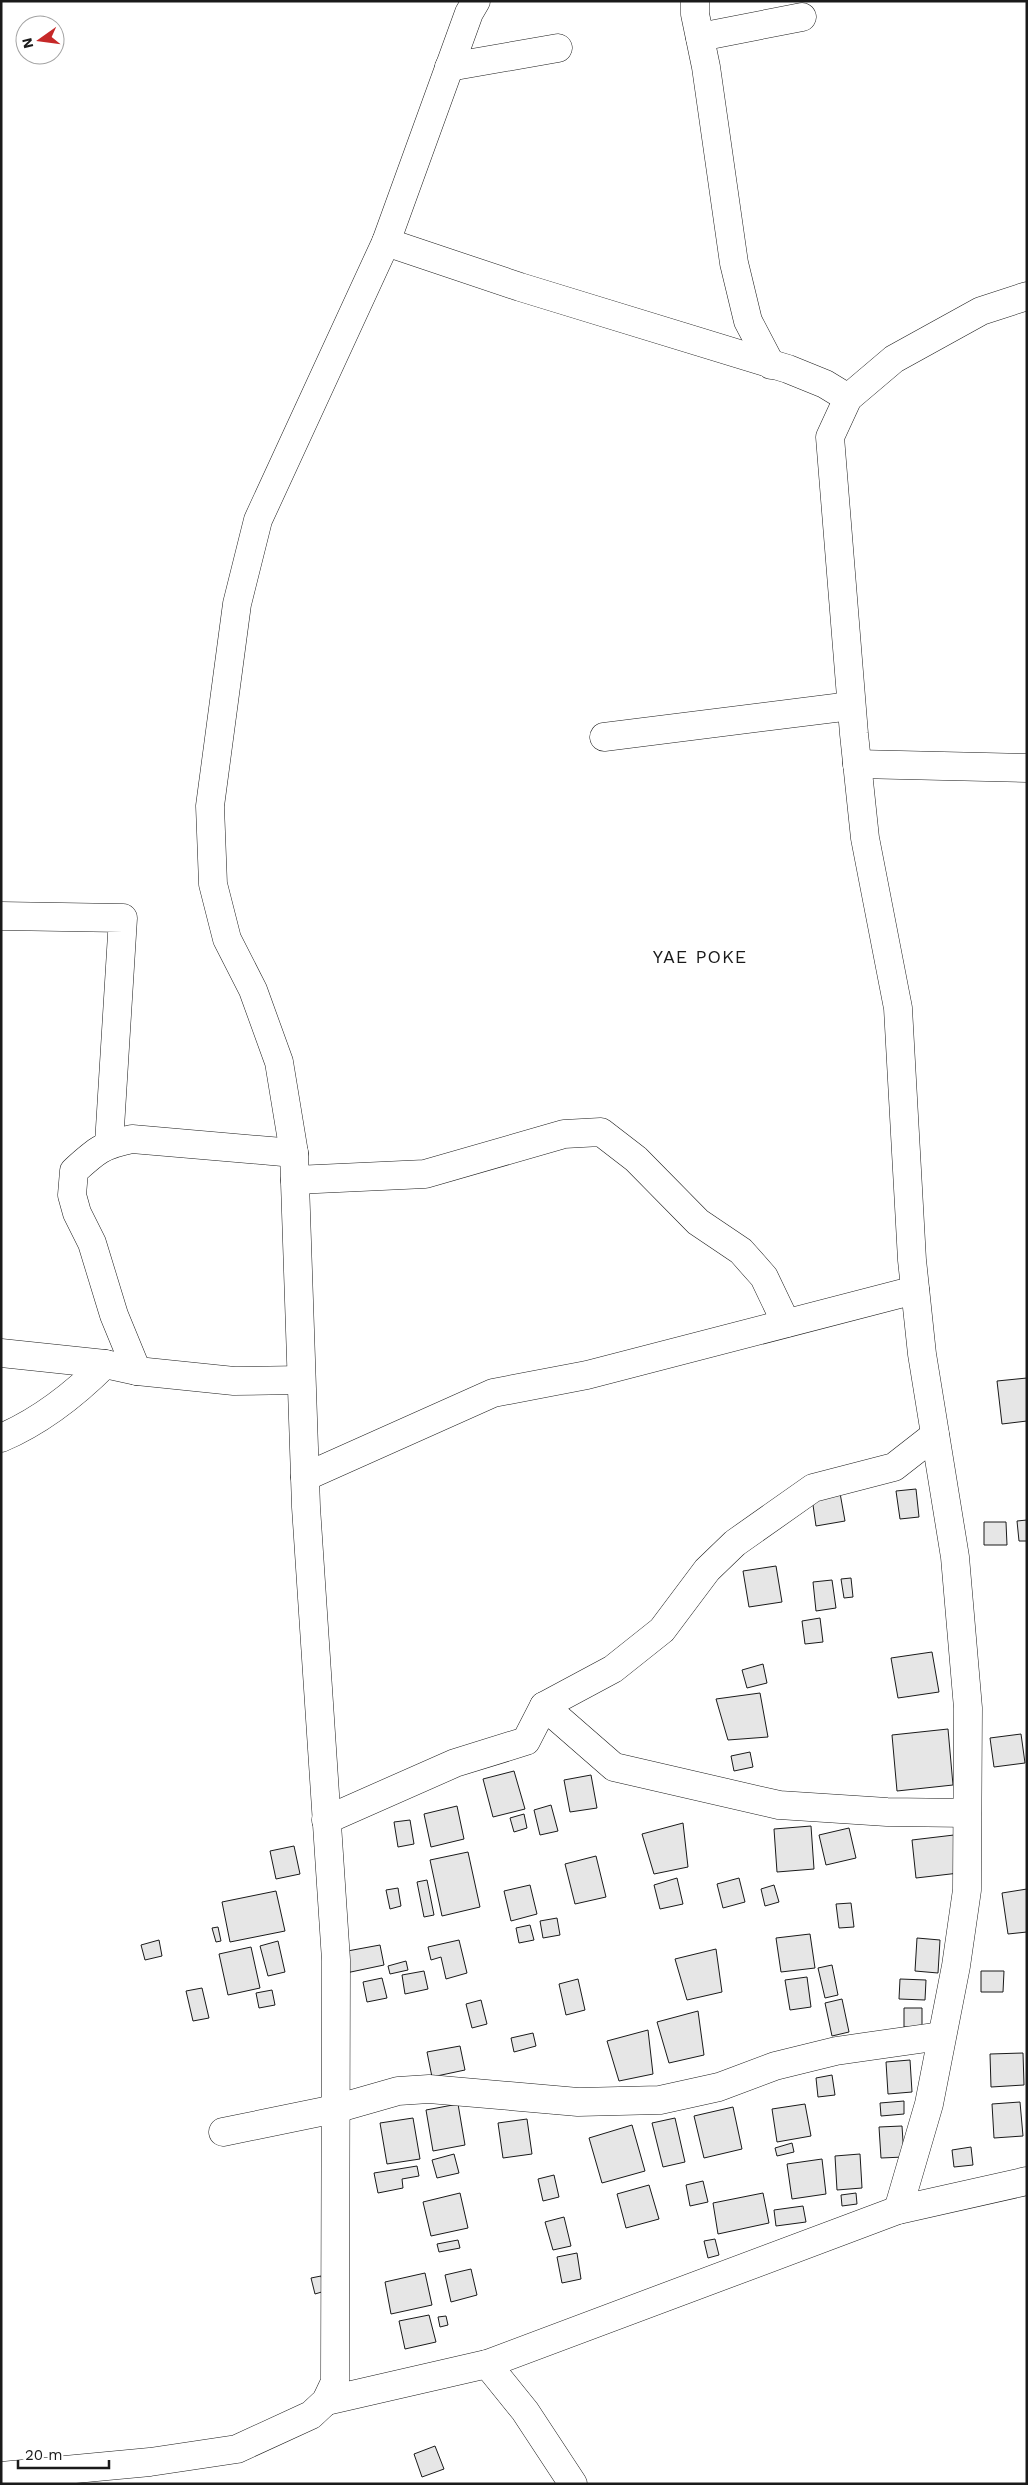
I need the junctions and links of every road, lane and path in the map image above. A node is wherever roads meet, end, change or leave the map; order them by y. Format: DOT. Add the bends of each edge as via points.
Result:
graph roads {
  1 [pos="476,1"];
  2 [pos="695,1"];
  3 [pos="802,17"];
  4 [pos="700,37"];
  5 [pos="558,48"];
  6 [pos="449,67"];
  7 [pos="386,242"];
  8 [pos="1027,296"];
  9 [pos="771,365"];
  10 [pos="848,398"];
  11 [pos="851,706"];
  12 [pos="604,737"];
  13 [pos="857,764"];
  14 [pos="1027,768"];
  15 [pos="1,916"];
  16 [pos="109,1144"];
  17 [pos="294,1153"];
  18 [pos="295,1180"];
  19 [pos="915,1290"];
  20 [pos="786,1323"];
  21 [pos="1,1353"];
  22 [pos="105,1364"];
  23 [pos="137,1371"];
  24 [pos="301,1380"];
  25 [pos="935,1435"];
  26 [pos="1,1438"];
  27 [pos="304,1477"];
  28 [pos="544,1706"];
  29 [pos="967,1813"];
  30 [pos="326,1820"];
  31 [pos="941,2036"];
  32 [pos="335,2109"];
  33 [pos="223,2132"];
  34 [pos="1027,2181"];
  35 [pos="898,2210"];
  36 [pos="487,2364"];
  37 [pos="326,2400"];
  38 [pos="1,2476"];
  39 [pos="574,2484"];
  1 -- 6 [label="street"];
  2 -- 4 [label="street"];
  3 -- 4 [label="street"];
  4 -- 9 [label="street" via="734,263 748,321"];
  5 -- 6 [label="street"];
  6 -- 7 [label="street"];
  7 -- 9 [label="street"];
  7 -- 17 [label="street" via="258,520 237,604 210,806 216,893 227,939 253,990 279,1062"];
  8 -- 10 [label="street" via="981,311 894,359"];
  9 -- 10 [label="street" via="825,384"];
  10 -- 11 [label="street" via="830,437"];
  11 -- 12 [label="street"];
  11 -- 13 [label="street"];
  13 -- 14 [label="street"];
  13 -- 19 [label="street" via="865,838 898,1008"];
  15 -- 16 [label="street" via="123,918"];
  16 -- 17 [label="street" via="132,1139"];
  16 -- 23 [label="street" via="94,1152 74,1171 72,1195"];
  17 -- 18 [label="street"];
  18 -- 20 [label="street" via="425,1174 564,1134 600,1132 636,1160 698,1222 741,1251 764,1277"];
  18 -- 24 [label="street"];
  19 -- 20 [label="street"];
  19 -- 25 [label="street"];
  20 -- 27 [label="street" via="586,1375 493,1393"];
  21 -- 22 [label="street"];
  22 -- 23 [label="street"];
  22 -- 26 [label="street" via="47,1415"];
  23 -- 24 [label="street" via="234,1381"];
  24 -- 27 [label="street"];
  25 -- 28 [label="street" via="894,1468 813,1488 735,1543 707,1570 662,1630 613,1669"];
  25 -- 29 [label="street" via="956,1557 968,1708"];
  27 -- 30 [label="street"];
  28 -- 29 [label="street" via="614,1767 632,1772 779,1805"];
  28 -- 30 [label="street" via="526,1741 455,1763"];
  29 -- 31 [label="street" via="967,1890"];
  30 -- 32 [label="street" via="336,1960"];
  31 -- 32 [label="street" via="836,2051 775,2066 719,2087 660,2100 578,2102 429,2089 398,2091"];
  31 -- 35 [label="street" via="929,2104"];
  32 -- 33 [label="street"];
  32 -- 37 [label="street" via="334,2382"];
  34 -- 35 [label="street"];
  35 -- 36 [label="street"];
  36 -- 37 [label="street"];
  36 -- 39 [label="street" via="525,2411"];
  37 -- 38 [label="street" via="311,2416 237,2449 150,2462"];
}
